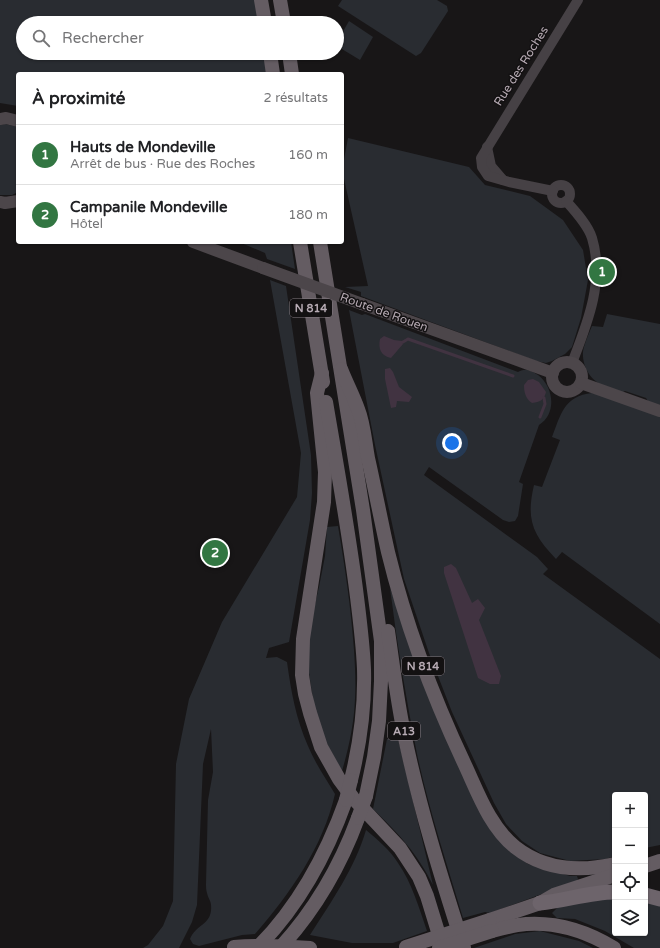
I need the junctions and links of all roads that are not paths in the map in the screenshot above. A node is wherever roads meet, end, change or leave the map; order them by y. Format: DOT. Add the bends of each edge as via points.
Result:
graph roads {
  1 [pos="261,0"];
  2 [pos="280,0"];
  3 [pos="578,0"];
  4 [pos="264,16"];
  5 [pos="283,16"];
  6 [pos="271,60"];
  7 [pos="290,60"];
  8 [pos="273,72"];
  9 [pos="292,72"];
  10 [pos="0,119"];
  11 [pos="16,120"];
  12 [pos="16,201"];
  13 [pos="0,202"];
  14 [pos="198,244"];
  15 [pos="300,244"];
  16 [pos="320,244"];
  17 [pos="572,363"];
  18 [pos="340,369"];
  19 [pos="322,373"];
  20 [pos="553,373"];
  21 [pos="581,383"];
  22 [pos="660,412"];
  23 [pos="363,510"];
  24 [pos="660,853"];
  25 [pos="648,856"];
  26 [pos="660,861"];
  27 [pos="612,865"];
  28 [pos="648,865"];
  29 [pos="612,876"];
  30 [pos="612,892"];
  31 [pos="648,896"];
  32 [pos="660,899"];
  33 [pos="540,903"];
  34 [pos="491,926"];
  35 [pos="232,948"];
  36 [pos="256,948"];
  37 [pos="280,948"];
  38 [pos="310,948"];
  39 [pos="404,948"];
  40 [pos="439,948"];
  41 [pos="443,948"];
  42 [pos="464,948"];
  43 [pos="614,948"];
  1 -- 4 [label="highway"];
  2 -- 5 [label="highway"];
  3 -- 17 [label="street, Rue des Roches" via="481,158 482,167 488,176 553,191 557,186 565,186 570,193 566,201 592,237 597,263 594,300"];
  6 -- 8 [label="highway"];
  7 -- 9 [label="highway"];
  10 -- 11 [label="main road"];
  12 -- 13 [label="main road"];
  14 -- 20 [label="main road, Route de Rouen, bridge"];
  15 -- 19 [label="highway, N 814"];
  16 -- 18 [label="highway, N 814"];
  17 -- 20 [label="main road" via="560,364"];
  17 -- 21 [label="main road" via="582,373"];
  18 -- 23 [label="highway, N 814"];
  18 -- 27 [label="highway, N 814" via="359,410 389,553 415,642 444,721 484,805 506,838 534,859 568,869"];
  19 -- 36 [label="highway, N 814, bridge" via="350,544 364,669 358,750 346,800 333,835 310,880 284,916"];
  19 -- 41 [label="highway" via="317,394 325,472 324,502 303,639 302,669 305,694 321,747 340,779 353,798 400,848 419,877"];
  20 -- 21 [label="main road" via="554,384 563,392 572,392"];
  21 -- 22 [label="main road"];
  23 -- 37 [label="highway, N 814, bridge" via="378,611 382,662 374,757 366,796 343,856 320,898"];
  23 -- 42 [label="highway, A13" via="371,522 402,725 412,770 431,843"];
  24 -- 25 [label="highway"];
  26 -- 28 [label="highway"];
  29 -- 33 [label="highway" via="554,895"];
  30 -- 33 [label="highway"];
  31 -- 32 [label="highway"];
  33 -- 34 [label="highway"];
  34 -- 39 [label="highway, bridge"];
  34 -- 40 [label="highway, bridge"];
  34 -- 43 [label="highway" via="558,926 597,938"];
  35 -- 38 [label="highway, bridge" via="276,945"];
}
